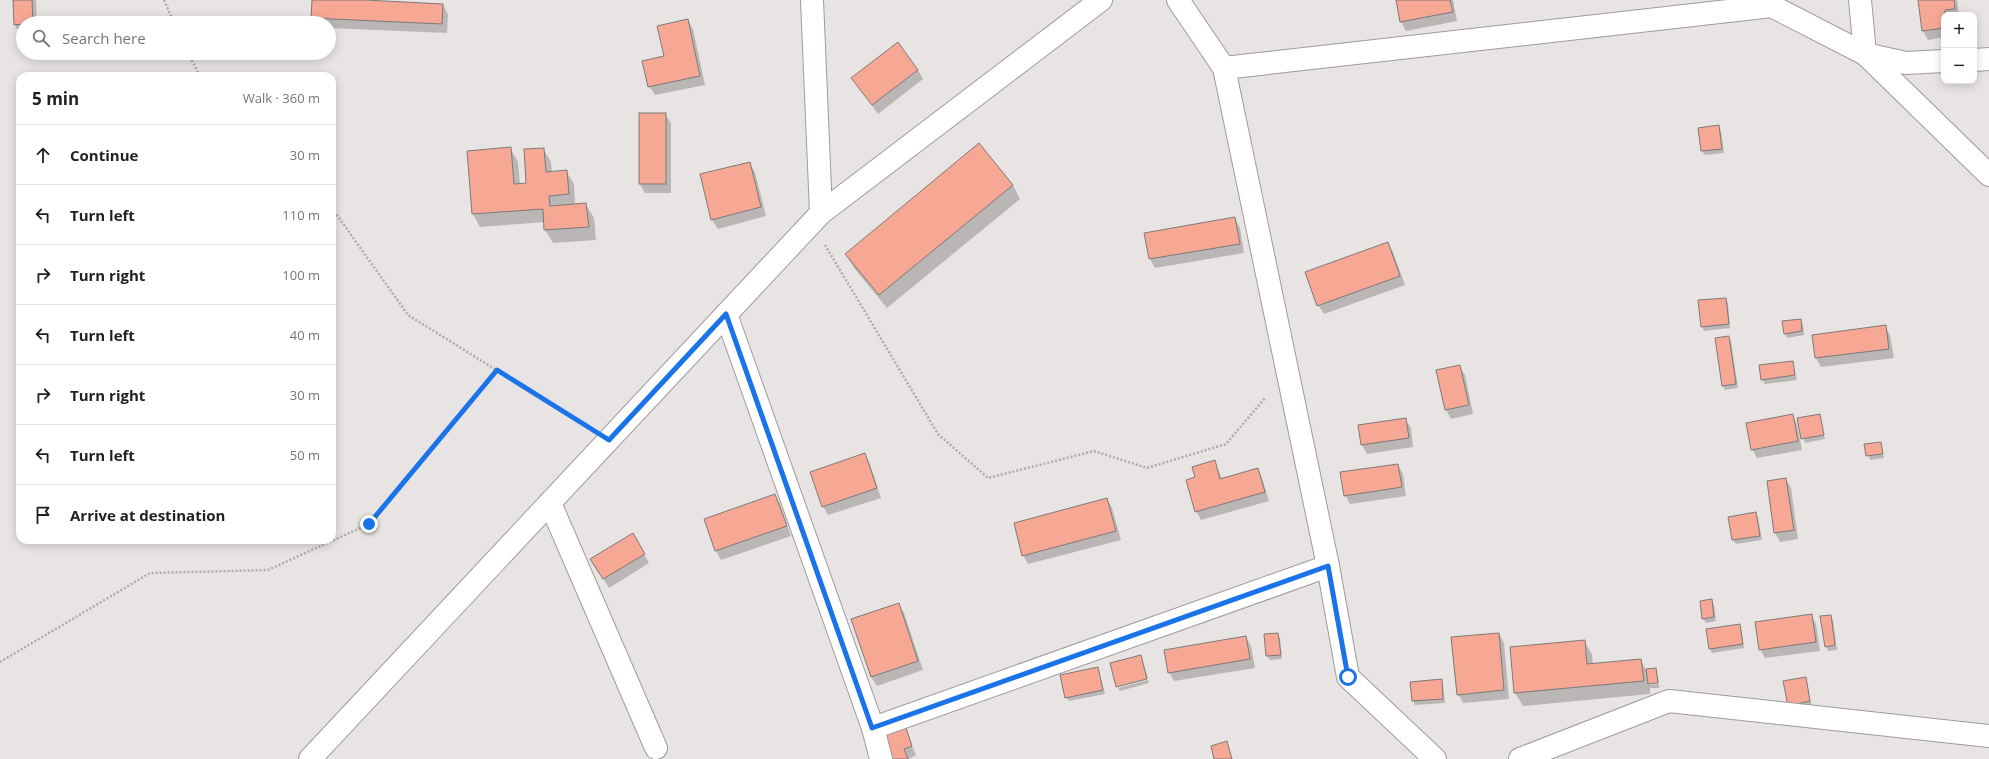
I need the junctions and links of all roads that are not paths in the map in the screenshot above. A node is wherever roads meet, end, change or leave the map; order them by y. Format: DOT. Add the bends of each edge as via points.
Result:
graph roads {
  1 [pos="812,0"];
  2 [pos="1101,0"];
  3 [pos="1178,0"];
  4 [pos="1860,0"];
  5 [pos="1766,3"];
  6 [pos="1865,54"];
  7 [pos="1989,59"];
  8 [pos="1977,60"];
  9 [pos="1941,61"];
  10 [pos="1224,68"];
  11 [pos="1989,175"];
  12 [pos="816,218"];
  13 [pos="726,314"];
  14 [pos="550,503"];
  15 [pos="1328,566"];
  16 [pos="872,728"];
  17 [pos="1989,736"];
  18 [pos="656,748"];
  19 [pos="310,759"];
  20 [pos="881,759"];
  21 [pos="1435,759"];
  22 [pos="1520,759"];
  1 -- 12 [label="street"];
  2 -- 12 [label="street"];
  3 -- 10 [label="street"];
  4 -- 6 [label="street"];
  5 -- 6 [label="street"];
  5 -- 10 [label="street"];
  6 -- 9 [label="street" via="1906,63"];
  6 -- 11 [label="street"];
  7 -- 8 [label="street"];
  10 -- 15 [label="street"];
  12 -- 13 [label="street"];
  13 -- 14 [label="street"];
  13 -- 16 [label="street"];
  14 -- 18 [label="street"];
  14 -- 19 [label="street"];
  15 -- 16 [label="street"];
  15 -- 21 [label="street" via="1348,677"];
  16 -- 20 [label="street"];
  17 -- 22 [label="street" via="1669,701"];
}
